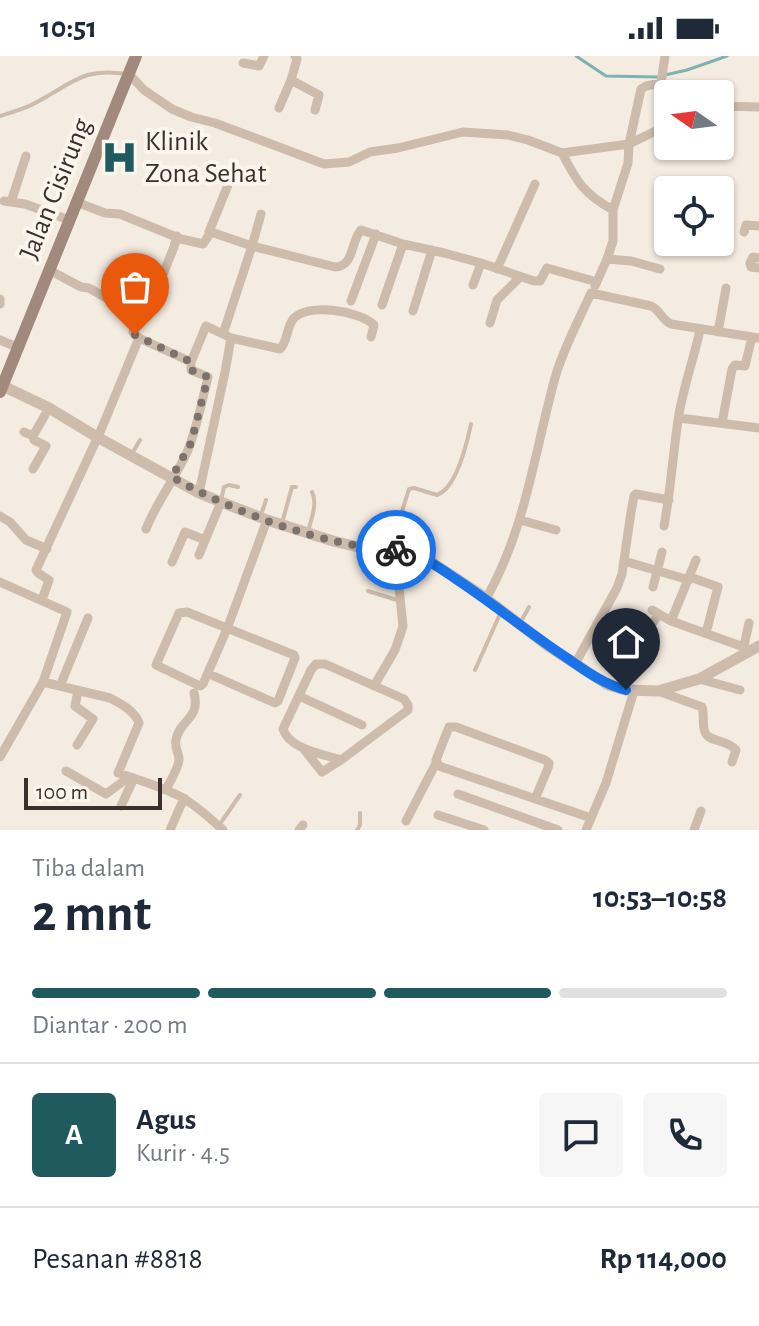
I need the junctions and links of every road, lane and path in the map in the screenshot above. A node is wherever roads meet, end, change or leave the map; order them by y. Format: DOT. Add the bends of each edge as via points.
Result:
graph roads {
  1 [pos="136,56"];
  2 [pos="264,56"];
  3 [pos="295,56"];
  4 [pos="665,56"];
  5 [pos="243,63"];
  6 [pos="129,74"];
  7 [pos="291,80"];
  8 [pos="734,106"];
  9 [pos="759,107"];
  10 [pos="279,108"];
  11 [pos="315,110"];
  12 [pos="0,116"];
  13 [pos="654,132"];
  14 [pos="629,144"];
  15 [pos="562,153"];
  16 [pos="26,156"];
  17 [pos="232,175"];
  18 [pos="535,184"];
  19 [pos="5,201"];
  20 [pos="76,202"];
  21 [pos="613,210"];
  22 [pos="0,212"];
  23 [pos="261,214"];
  24 [pos="69,220"];
  25 [pos="759,226"];
  26 [pos="209,232"];
  27 [pos="744,232"];
  28 [pos="376,234"];
  29 [pos="177,236"];
  30 [pos="403,244"];
  31 [pos="252,246"];
  32 [pos="432,250"];
  33 [pos="759,258"];
  34 [pos="607,259"];
  35 [pos="481,263"];
  36 [pos="759,268"];
  37 [pos="497,269"];
  38 [pos="660,269"];
  39 [pos="49,270"];
  40 [pos="520,277"];
  41 [pos="597,282"];
  42 [pos="473,285"];
  43 [pos="726,288"];
  44 [pos="591,293"];
  45 [pos="351,301"];
  46 [pos="382,305"];
  47 [pos="124,308"];
  48 [pos="413,311"];
  49 [pos="490,323"];
  50 [pos="700,330"];
  51 [pos="718,332"];
  52 [pos="227,336"];
  53 [pos="371,337"];
  54 [pos="755,337"];
  55 [pos="139,338"];
  56 [pos="0,340"];
  57 [pos="19,348"];
  58 [pos="191,362"];
  59 [pos="5,368"];
  60 [pos="1,389"];
  61 [pos="49,408"];
  62 [pos="679,418"];
  63 [pos="722,423"];
  64 [pos="471,424"];
  65 [pos="759,428"];
  66 [pos="97,437"];
  67 [pos="140,440"];
  68 [pos="132,454"];
  69 [pos="33,469"];
  70 [pos="172,477"];
  71 [pos="238,487"];
  72 [pos="296,487"];
  73 [pos="312,492"];
  74 [pos="199,493"];
  75 [pos="266,500"];
  76 [pos="669,500"];
  77 [pos="221,502"];
  78 [pos="0,516"];
  79 [pos="264,519"];
  80 [pos="520,520"];
  81 [pos="282,525"];
  82 [pos="664,526"];
  83 [pos="146,529"];
  84 [pos="556,530"];
  85 [pos="308,533"];
  86 [pos="205,540"];
  87 [pos="47,549"];
  88 [pos="395,550"];
  89 [pos="662,552"];
  90 [pos="199,555"];
  91 [pos="696,560"];
  92 [pos="624,561"];
  93 [pos="172,562"];
  94 [pos="657,570"];
  95 [pos="689,579"];
  96 [pos="0,582"];
  97 [pos="653,587"];
  98 [pos="368,591"];
  99 [pos="486,599"];
  100 [pos="42,600"];
  101 [pos="400,601"];
  102 [pos="529,607"];
  103 [pos="502,612"];
  104 [pos="88,618"];
  105 [pos="671,621"];
  106 [pos="749,623"];
  107 [pos="519,625"];
  108 [pos="227,629"];
  109 [pos="646,630"];
  110 [pos="706,633"];
  111 [pos="751,647"];
  112 [pos="575,664"];
  113 [pos="475,670"];
  114 [pos="209,674"];
  115 [pos="699,679"];
  116 [pos="43,682"];
  117 [pos="60,686"];
  118 [pos="374,686"];
  119 [pos="740,690"];
  120 [pos="78,691"];
  121 [pos="634,691"];
  122 [pos="658,691"];
  123 [pos="194,693"];
  124 [pos="299,696"];
  125 [pos="362,725"];
  126 [pos="77,745"];
  127 [pos="303,748"];
  128 [pos="0,757"];
  129 [pos="341,760"];
  130 [pos="732,762"];
  131 [pos="436,763"];
  132 [pos="66,771"];
  133 [pos="132,778"];
  134 [pos="166,790"];
  135 [pos="458,794"];
  136 [pos="240,795"];
  137 [pos="184,798"];
  138 [pos="535,799"];
  139 [pos="121,806"];
  140 [pos="701,811"];
  141 [pos="360,813"];
  142 [pos="438,815"];
  143 [pos="591,818"];
  144 [pos="406,821"];
  145 [pos="221,828"];
  146 [pos="170,830"];
  147 [pos="357,830"];
  148 [pos="484,830"];
  149 [pos="558,830"];
  150 [pos="586,830"];
  151 [pos="694,830"];
  1 -- 6 [label="main road, Jalan Cisirung"];
  2 -- 5 [label="street" via="259,66"];
  3 -- 7 [label="street"];
  4 -- 14 [label="street" via="660,84 641,89"];
  6 -- 12 [label="lane" via="86,74 32,105"];
  6 -- 15 [label="street" via="172,109 324,164 463,132 508,135"];
  6 -- 20 [label="main road, Jalan Cisirung"];
  7 -- 10 [label="street"];
  7 -- 11 [label="street" via="319,95"];
  8 -- 9 [label="street"];
  13 -- 14 [label="street"];
  14 -- 15 [label="street"];
  14 -- 21 [label="street"];
  15 -- 21 [label="street" via="589,195"];
  16 -- 19 [label="street"];
  17 -- 26 [label="street"];
  18 -- 37 [label="street"];
  19 -- 22 [label="street"];
  19 -- 24 [label="street"];
  20 -- 24 [label="main road, Jalan Cisirung"];
  20 -- 29 [label="street"];
  21 -- 34 [label="street"];
  23 -- 31 [label="street"];
  24 -- 39 [label="main road, Jalan Cisirung"];
  25 -- 27 [label="street" via="746,225"];
  26 -- 29 [label="street" via="204,244"];
  26 -- 31 [label="street"];
  28 -- 30 [label="street"];
  28 -- 31 [label="street" via="359,231 347,263 338,268"];
  28 -- 45 [label="street"];
  29 -- 55 [label="street" via="155,294 144,296 133,332"];
  30 -- 32 [label="street"];
  30 -- 46 [label="street"];
  31 -- 52 [label="street"];
  32 -- 35 [label="street"];
  32 -- 48 [label="street"];
  33 -- 36 [label="street" via="750,263"];
  34 -- 38 [label="street"];
  34 -- 41 [label="street"];
  35 -- 37 [label="street"];
  35 -- 42 [label="street"];
  37 -- 40 [label="street"];
  39 -- 47 [label="street"];
  39 -- 57 [label="main road, Jalan Cisirung"];
  40 -- 41 [label="street" via="540,281 547,268"];
  40 -- 49 [label="street" via="497,300"];
  41 -- 44 [label="street"];
  43 -- 51 [label="street"];
  44 -- 50 [label="street" via="651,306 668,323"];
  44 -- 80 [label="street" via="556,375"];
  50 -- 51 [label="street"];
  50 -- 62 [label="street"];
  51 -- 54 [label="street"];
  52 -- 53 [label="street" via="280,349 295,317 325,310 365,317 374,325"];
  52 -- 58 [label="street" via="206,326"];
  52 -- 74 [label="street" via="225,372"];
  54 -- 63 [label="street" via="745,366 732,369"];
  55 -- 58 [label="street"];
  55 -- 66 [label="street"];
  56 -- 57 [label="street"];
  57 -- 59 [label="main road, Jalan Cisirung"];
  58 -- 70 [label="street" via="191,370 208,377 191,443"];
  59 -- 60 [label="main road, Jalan Cisirung"];
  60 -- 61 [label="street"];
  61 -- 66 [label="street"];
  61 -- 69 [label="street" via="29,434 46,446"];
  62 -- 63 [label="street"];
  62 -- 76 [label="street"];
  63 -- 65 [label="street"];
  64 -- 88 [label="lane" via="444,493 409,489 393,540"];
  66 -- 68 [label="street"];
  66 -- 87 [label="street"];
  67 -- 68 [label="lane"];
  68 -- 70 [label="street"];
  70 -- 74 [label="street"];
  70 -- 83 [label="street"];
  71 -- 77 [label="lane" via="224,487"];
  72 -- 81 [label="lane"];
  73 -- 85 [label="lane"];
  74 -- 77 [label="street"];
  75 -- 79 [label="lane"];
  76 -- 82 [label="street"];
  76 -- 92 [label="street" via="634,496"];
  77 -- 79 [label="street"];
  77 -- 86 [label="street"];
  78 -- 87 [label="street" via="26,540"];
  79 -- 81 [label="street"];
  79 -- 108 [label="street"];
  80 -- 84 [label="street"];
  80 -- 99 [label="street"];
  81 -- 85 [label="street"];
  85 -- 88 [label="street"];
  86 -- 90 [label="street"];
  86 -- 93 [label="street" via="185,532"];
  87 -- 100 [label="street" via="36,570 49,578"];
  88 -- 99 [label="street" via="425,558"];
  88 -- 101 [label="street"];
  89 -- 94 [label="street"];
  91 -- 95 [label="street"];
  92 -- 94 [label="street"];
  92 -- 112 [label="street" via="619,582"];
  94 -- 95 [label="street"];
  94 -- 97 [label="street"];
  95 -- 105 [label="street"];
  95 -- 110 [label="street" via="718,587"];
  96 -- 100 [label="street"];
  98 -- 101 [label="lane"];
  99 -- 103 [label="street"];
  100 -- 116 [label="street" via="67,614"];
  101 -- 118 [label="street" via="401,636"];
  102 -- 107 [label="lane"];
  103 -- 107 [label="street"];
  103 -- 113 [label="lane"];
  104 -- 117 [label="street"];
  105 -- 109 [label="street" via="655,612"];
  105 -- 110 [label="street"];
  106 -- 111 [label="street"];
  107 -- 112 [label="street"];
  108 -- 114 [label="street"];
  108 -- 114 [label="street" via="179,613 156,664 200,686"];
  108 -- 114 [label="street" via="295,656 278,701"];
  110 -- 111 [label="street"];
  111 -- 115 [label="street"];
  112 -- 121 [label="street" via="608,685"];
  115 -- 119 [label="street"];
  115 -- 122 [label="street"];
  116 -- 117 [label="street"];
  116 -- 128 [label="street"];
  117 -- 120 [label="street"];
  118 -- 124 [label="street" via="316,664"];
  118 -- 129 [label="street" via="404,699 408,710"];
  120 -- 126 [label="street" via="75,706 93,719"];
  120 -- 133 [label="street" via="110,698 138,718 117,772"];
  121 -- 122 [label="street"];
  121 -- 143 [label="street"];
  122 -- 130 [label="street" via="702,707 705,732 733,745"];
  123 -- 134 [label="street" via="190,720 175,740 179,760"];
  124 -- 125 [label="street"];
  124 -- 127 [label="street" via="283,729"];
  127 -- 129 [label="street"];
  127 -- 129 [label="street" via="322,772"];
  131 -- 138 [label="street"];
  131 -- 138 [label="street" via="451,726 545,760 549,763"];
  131 -- 144 [label="street"];
  132 -- 133 [label="street" via="106,794"];
  133 -- 134 [label="street"];
  133 -- 139 [label="street"];
  134 -- 137 [label="street"];
  135 -- 149 [label="street"];
  136 -- 145 [label="lane"];
  137 -- 145 [label="street"];
  137 -- 146 [label="street"];
  138 -- 143 [label="street"];
  140 -- 151 [label="street"];
  141 -- 147 [label="lane"];
  142 -- 148 [label="street"];
  143 -- 150 [label="street"];
}
